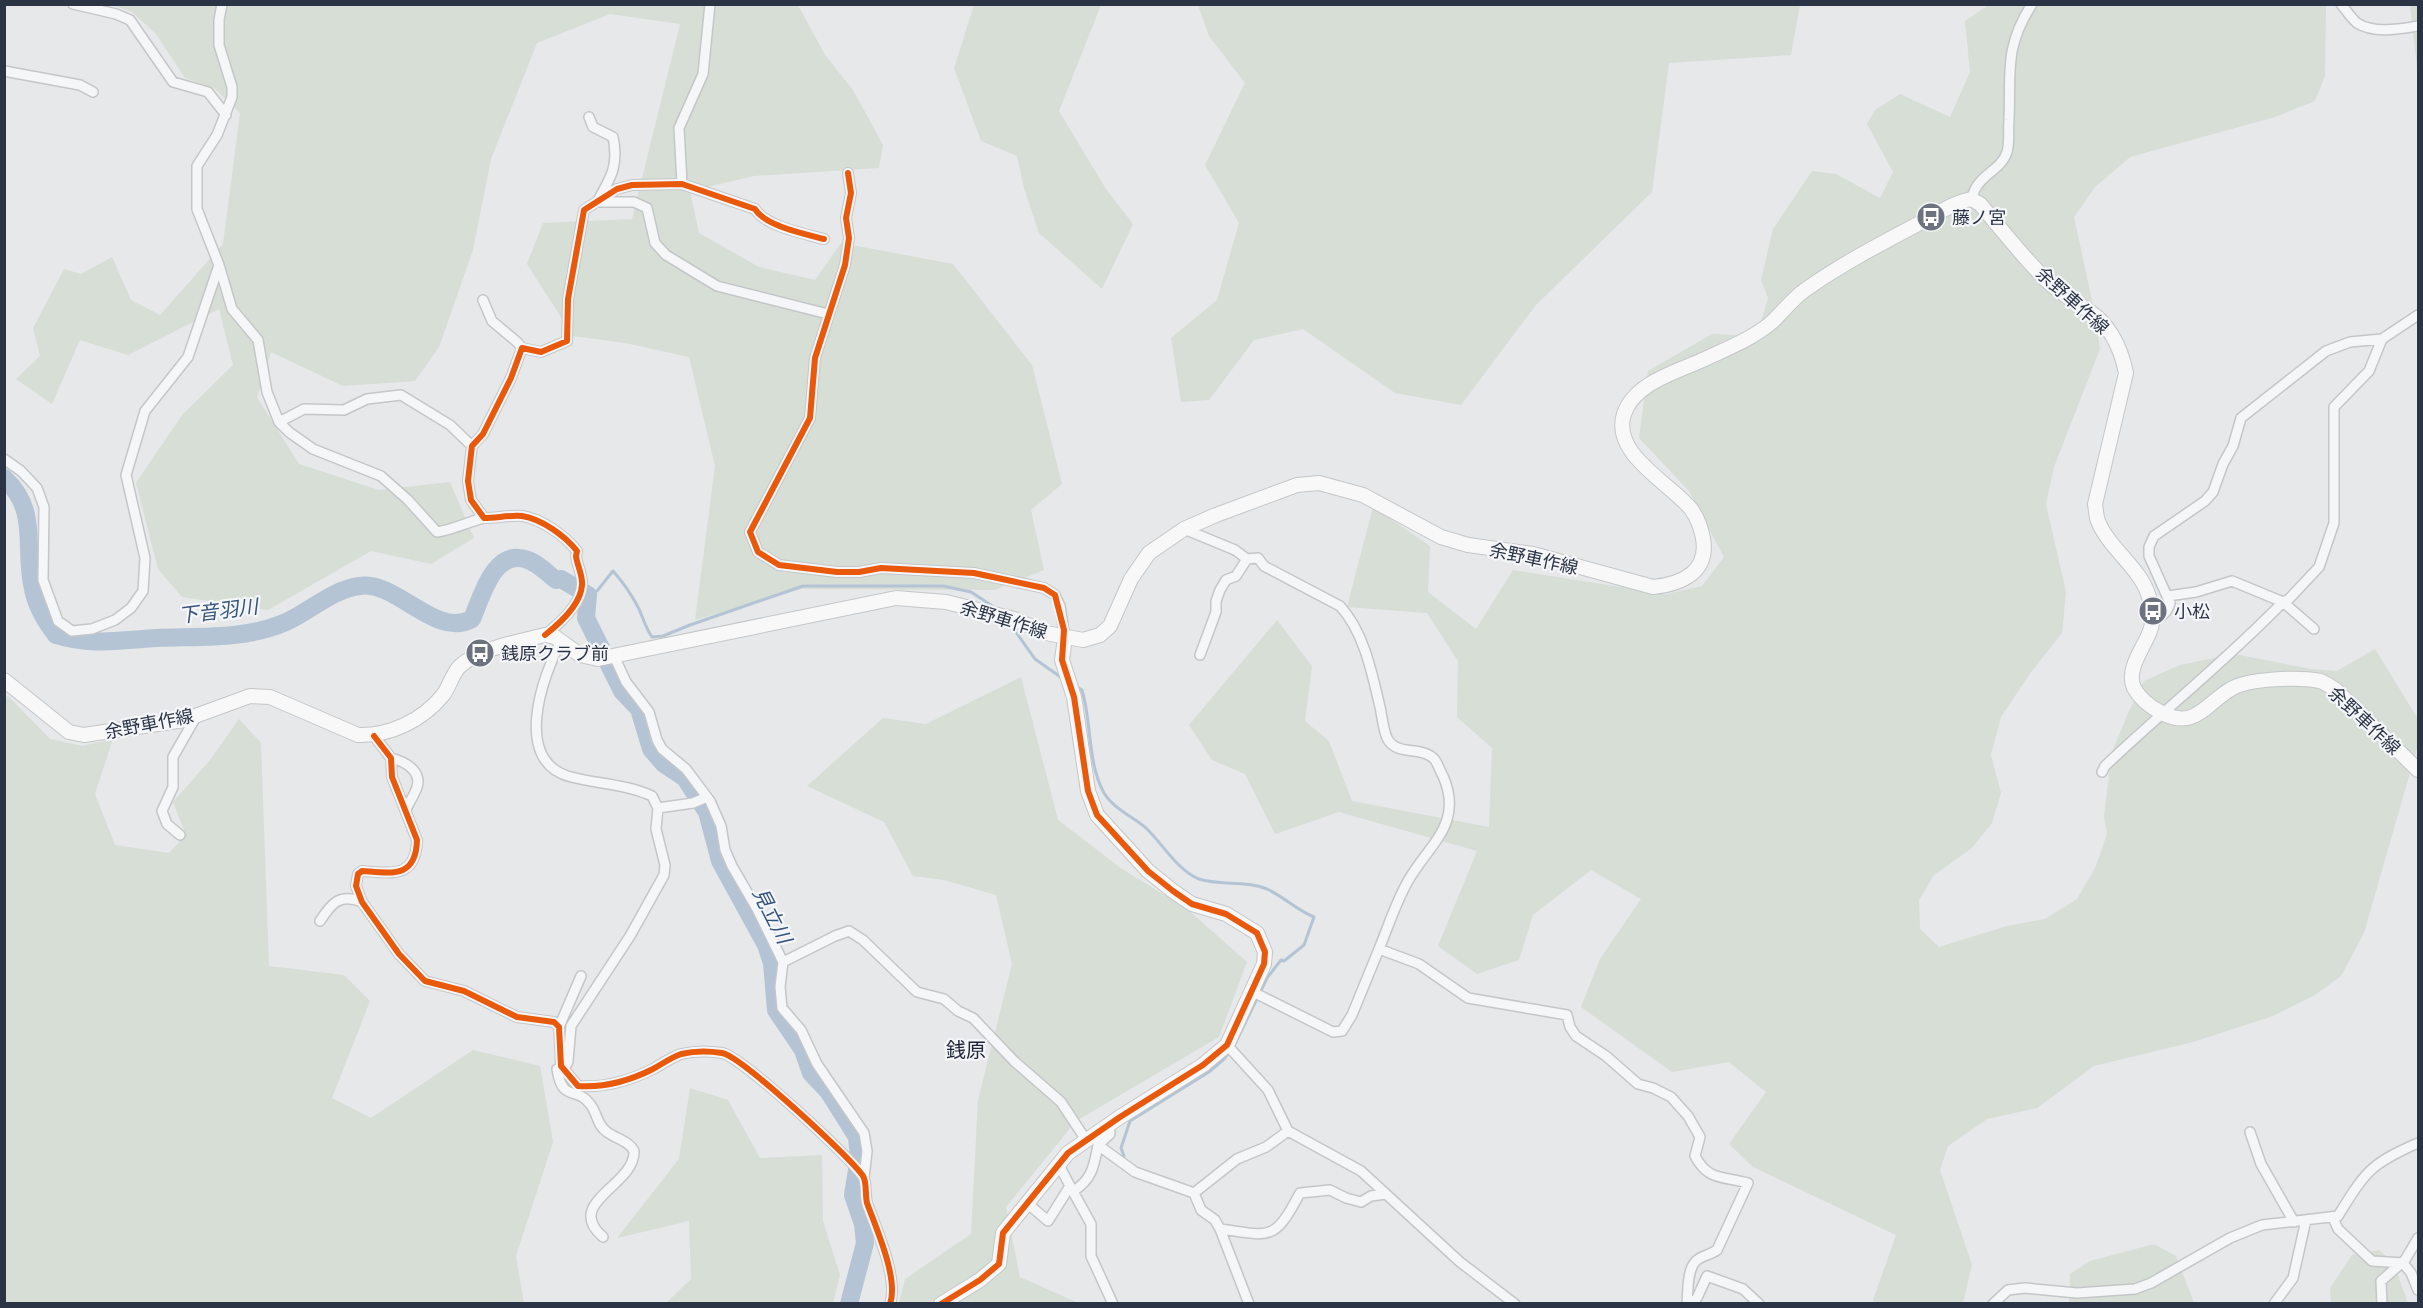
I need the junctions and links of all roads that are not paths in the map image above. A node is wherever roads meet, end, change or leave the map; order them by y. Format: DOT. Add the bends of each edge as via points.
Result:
graph roads {
  1 [pos="73,4"];
  2 [pos="222,4"];
  3 [pos="710,4"];
  4 [pos="2032,4"];
  5 [pos="2341,4"];
  6 [pos="2418,26"];
  7 [pos="4,71"];
  8 [pos="93,92"];
  9 [pos="226,115"];
  10 [pos="590,117"];
  11 [pos="848,173"];
  12 [pos="682,184"];
  13 [pos="1971,199"];
  14 [pos="597,202"];
  15 [pos="824,239"];
  16 [pos="219,265"];
  17 [pos="483,300"];
  18 [pos="828,314"];
  19 [pos="2418,315"];
  20 [pos="2382,339"];
  21 [pos="522,348"];
  22 [pos="279,422"];
  23 [pos="472,446"];
  24 [pos="4,459"];
  25 [pos="484,518"];
  26 [pos="1184,529"];
  27 [pos="1246,558"];
  28 [pos="2169,596"];
  29 [pos="2283,602"];
  30 [pos="2152,620"];
  31 [pos="2314,629"];
  32 [pos="545,635"];
  33 [pos="1065,638"];
  34 [pos="561,641"];
  35 [pos="1200,655"];
  36 [pos="614,656"];
  37 [pos="4,680"];
  38 [pos="2161,713"];
  39 [pos="197,715"];
  40 [pos="374,736"];
  41 [pos="391,758"];
  42 [pos="2418,770"];
  43 [pos="2102,772"];
  44 [pos="702,799"];
  45 [pos="658,808"];
  46 [pos="406,810"];
  47 [pos="180,836"];
  48 [pos="362,902"];
  49 [pos="320,921"];
  50 [pos="1379,949"];
  51 [pos="783,962"];
  52 [pos="581,976"];
  53 [pos="1251,992"];
  54 [pos="558,1027"];
  55 [pos="1227,1045"];
  56 [pos="561,1066"];
  57 [pos="1288,1131"];
  58 [pos="2250,1132"];
  59 [pos="1092,1143"];
  60 [pos="2418,1143"];
  61 [pos="1059,1164"];
  62 [pos="859,1172"];
  63 [pos="1071,1188"];
  64 [pos="1194,1193"];
  65 [pos="1386,1194"];
  66 [pos="1027,1203"];
  67 [pos="2333,1218"];
  68 [pos="2306,1220"];
  69 [pos="2294,1222"];
  70 [pos="1220,1228"];
  71 [pos="603,1237"];
  72 [pos="2418,1238"];
  73 [pos="2403,1263"];
  74 [pos="2418,1290"];
  75 [pos="890,1304"];
  76 [pos="941,1304"];
  77 [pos="1113,1304"];
  78 [pos="1249,1304"];
  79 [pos="1515,1304"];
  80 [pos="1689,1304"];
  81 [pos="1759,1304"];
  82 [pos="1993,1304"];
  83 [pos="2274,1304"];
  84 [pos="2382,1304"];
  1 -- 9 [label="street" via="130,20 173,81 208,92"];
  2 -- 9 [label="street" via="219,45 232,87"];
  3 -- 12 [label="street" via="703,74 679,128"];
  4 -- 13 [label="street" via="2012,43 2007,152 1977,185"];
  5 -- 6 [label="street" via="2357,22 2368,27"];
  7 -- 8 [label="street"];
  9 -- 16 [label="street" via="197,166 197,209"];
  10 -- 14 [label="street" via="593,127 613,137 616,151 615,166"];
  11 -- 18 [label="street" via="849,238 845,265"];
  12 -- 14 [label="street" via="632,185"];
  12 -- 15 [label="street" via="755,209 759,216 790,230"];
  13 -- 26 [label="main road, 余野車作線" via="1957,202 1883,242 1803,291 1752,337 1654,382 1636,395 1624,414 1622,431 1627,446 1692,510 1701,529 1705,551 1700,567 1687,578 1653,587 1533,554 1459,543 1363,495 1319,483 1297,484"];
  13 -- 30 [label="main road, 余野車作線" via="1980,204 2065,298 2090,311 2103,324 2123,357 2126,373 2095,504 2107,538 2148,593"];
  14 -- 18 [label="street" via="633,202 647,208 656,243 666,255 717,286"];
  14 -- 21 [label="street" via="584,210 568,298 567,341 540,351"];
  16 -- 22 [label="street" via="232,309 258,340 267,392"];
  16 -- 24 [label="street" via="188,357 145,411 126,475 145,558 143,591 131,608 92,629 72,631 58,621 42,580 44,507 37,488"];
  17 -- 21 [label="street" via="492,321"];
  18 -- 33 [label="street" via="815,358 810,418 750,532 759,552 779,565 811,570 859,572 881,568 974,573 1044,588 1056,595"];
  19 -- 20 [label="street"];
  20 -- 28 [label="street" via="2350,342 2326,351 2241,417 2234,446 2213,492 2154,536 2149,547 2149,556"];
  20 -- 29 [label="street" via="2369,371 2334,406 2334,523 2319,567"];
  21 -- 23 [label="street" via="483,434"];
  22 -- 23 [label="street" via="304,409 344,410 367,399 401,395 450,425"];
  22 -- 25 [label="street" via="313,449 381,476 437,532 451,531"];
  23 -- 25 [label="street" via="468,481 471,500"];
  25 -- 32 [label="street" via="532,519 557,533 577,551 581,590"];
  26 -- 27 [label="street"];
  26 -- 33 [label="main road, 余野車作線" via="1149,553 1131,579 1110,626 1100,635 1083,640"];
  27 -- 35 [label="street" via="1236,576 1226,580 1220,590"];
  27 -- 50 [label="street" via="1258,558 1264,566 1340,606 1349,615 1372,671 1387,739 1396,748 1428,754 1435,760 1450,792 1451,807 1445,827 1407,882"];
  28 -- 29 [label="street" via="2232,581"];
  28 -- 30 [label="street" via="2168,610"];
  29 -- 31 [label="street"];
  29 -- 38 [label="street"];
  30 -- 38 [label="main road, 余野車作線" via="2132,671 2133,685 2141,699"];
  32 -- 34 [label="main road, 余野車作線"];
  32 -- 40 [label="main road" via="480,653 459,668 430,710"];
  33 -- 36 [label="main road, 余野車作線" via="1014,619 946,602 896,598"];
  33 -- 53 [label="main road" via="1062,660 1074,697 1088,791 1097,815 1148,871 1173,891 1192,904 1227,914 1257,933 1265,952 1264,964"];
  34 -- 36 [label="main road, 余野車作線" via="580,655 598,659"];
  34 -- 45 [label="street" via="546,673 535,718 543,757 556,770 571,777 610,783 652,796"];
  36 -- 44 [label="street" via="626,682 649,712 662,749 686,769"];
  37 -- 39 [label="main road, 余野車作線" via="69,732 84,735"];
  38 -- 42 [label="main road, 余野車作線" via="2171,718 2190,718 2248,681 2322,681"];
  38 -- 43 [label="street"];
  39 -- 40 [label="main road, 余野車作線" via="250,696 270,697 358,735"];
  39 -- 47 [label="street" via="173,757 172,787 162,811 167,824"];
  40 -- 41 [label="street"];
  41 -- 46 [label="street" via="392,777"];
  41 -- 46 [label="street" via="404,761 416,774 418,785"];
  44 -- 45 [label="street"];
  44 -- 51 [label="street" via="721,826 732,866"];
  45 -- 56 [label="street" via="656,829 664,875 571,1026 568,1061"];
  46 -- 48 [label="street" via="417,840 409,867 396,873 362,871 356,886"];
  48 -- 49 [label="street" via="336,901"];
  48 -- 54 [label="street" via="399,954 425,981 464,991 517,1017 548,1020"];
  50 -- 53 [label="street" via="1342,1031 1333,1032"];
  50 -- 80 [label="street" via="1419,964 1468,998 1567,1015 1576,1036 1638,1084 1671,1097 1688,1116 1700,1137 1695,1156 1701,1167 1710,1175 1748,1183 1717,1250 1693,1265"];
  51 -- 59 [label="street" via="849,931 917,992 944,999 972,1018 1061,1102"];
  51 -- 62 [label="street" via="782,1008 801,1030 817,1064 864,1133 867,1151"];
  52 -- 54 [label="street"];
  53 -- 55 [label="main road"];
  54 -- 56 [label="street"];
  55 -- 57 [label="street" via="1268,1090"];
  55 -- 59 [label="main road" via="1203,1065 1109,1124"];
  56 -- 62 [label="street" via="578,1086 593,1087 622,1082 680,1054 726,1054 820,1131"];
  56 -- 71 [label="street" via="557,1069 562,1087 586,1100 604,1131 626,1142 634,1151 626,1174 591,1209 592,1221"];
  57 -- 64 [label="street" via="1266,1147 1237,1159"];
  57 -- 65 [label="street" via="1361,1172"];
  58 -- 69 [label="street" via="2261,1164"];
  59 -- 61 [label="main road" via="1068,1153"];
  59 -- 63 [label="street" via="1094,1170 1089,1179"];
  59 -- 64 [label="street" via="1136,1172"];
  60 -- 67 [label="street" via="2385,1157 2373,1167"];
  61 -- 63 [label="street"];
  61 -- 66 [label="main road"];
  62 -- 75 [label="street" via="893,1288"];
  63 -- 66 [label="street" via="1048,1221"];
  63 -- 77 [label="street" via="1091,1224 1091,1256"];
  64 -- 70 [label="street" via="1202,1210"];
  65 -- 70 [label="street" via="1361,1202 1330,1190 1299,1193 1280,1226 1272,1232 1262,1235"];
  65 -- 79 [label="street" via="1460,1262"];
  66 -- 76 [label="main road" via="1003,1233 999,1264"];
  67 -- 68 [label="street"];
  67 -- 73 [label="street" via="2338,1229 2372,1261"];
  68 -- 69 [label="street"];
  68 -- 83 [label="street" via="2294,1278"];
  69 -- 82 [label="street" via="2262,1225 2230,1238 2135,1289 2077,1293 2025,1288 2008,1290"];
  70 -- 78 [label="street"];
  72 -- 73 [label="street"];
  73 -- 74 [label="street"];
  73 -- 84 [label="street" via="2381,1281"];
  80 -- 81 [label="street" via="1697,1298 1707,1276 1743,1289"];
}
